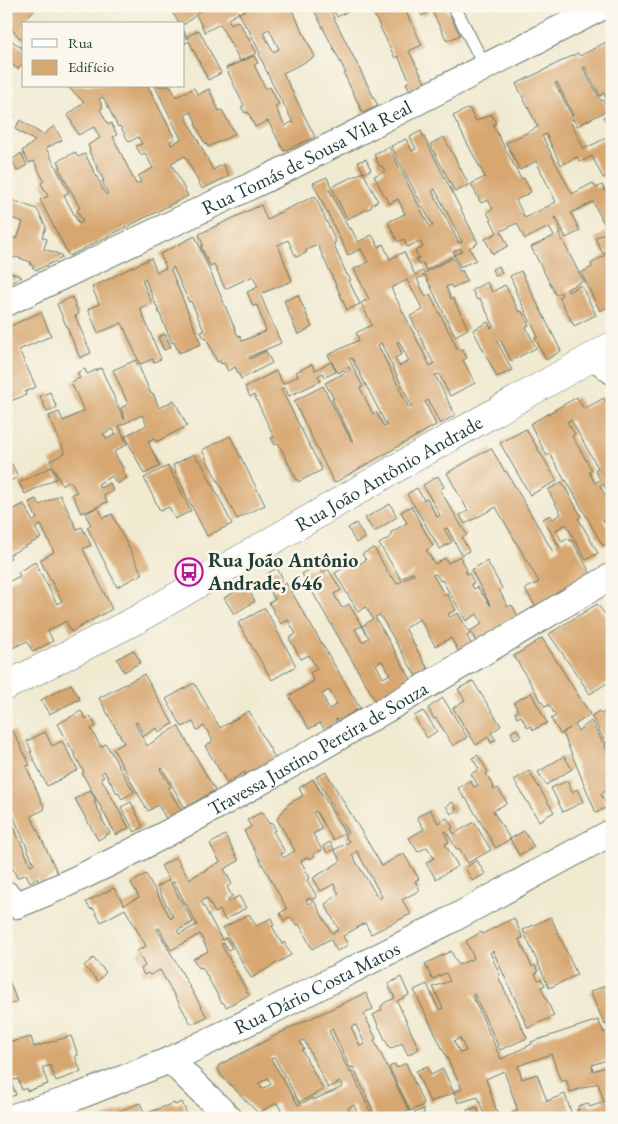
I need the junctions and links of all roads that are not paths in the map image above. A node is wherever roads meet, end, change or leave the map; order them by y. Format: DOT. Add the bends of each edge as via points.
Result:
graph roads {
  1 [pos="454,6"];
  2 [pos="604,6"];
  3 [pos="485,67"];
  4 [pos="6,303"];
  5 [pos="606,358"];
  6 [pos="612,576"];
  7 [pos="6,686"];
  8 [pos="612,832"];
  9 [pos="12,899"];
  10 [pos="170,1060"];
  11 [pos="10,1118"];
  12 [pos="229,1118"];
  1 -- 3 [label="lane"];
  2 -- 3 [label="street, Rua Tomás de Sousa Vila Real"];
  3 -- 4 [label="street, Rua Tomás de Sousa Vila Real" via="274,175"];
  5 -- 7 [label="street, Rua João Antônio Andrade" via="405,463 138,619"];
  6 -- 9 [label="street, Travessa Justino Pereira de Souza" via="187,823 60,888"];
  8 -- 10 [label="street, Rua Dário Costa Matos" via="447,922"];
  10 -- 11 [label="street, Rua Dário Costa Matos" via="74,1098"];
  10 -- 12 [label="street"];
}
